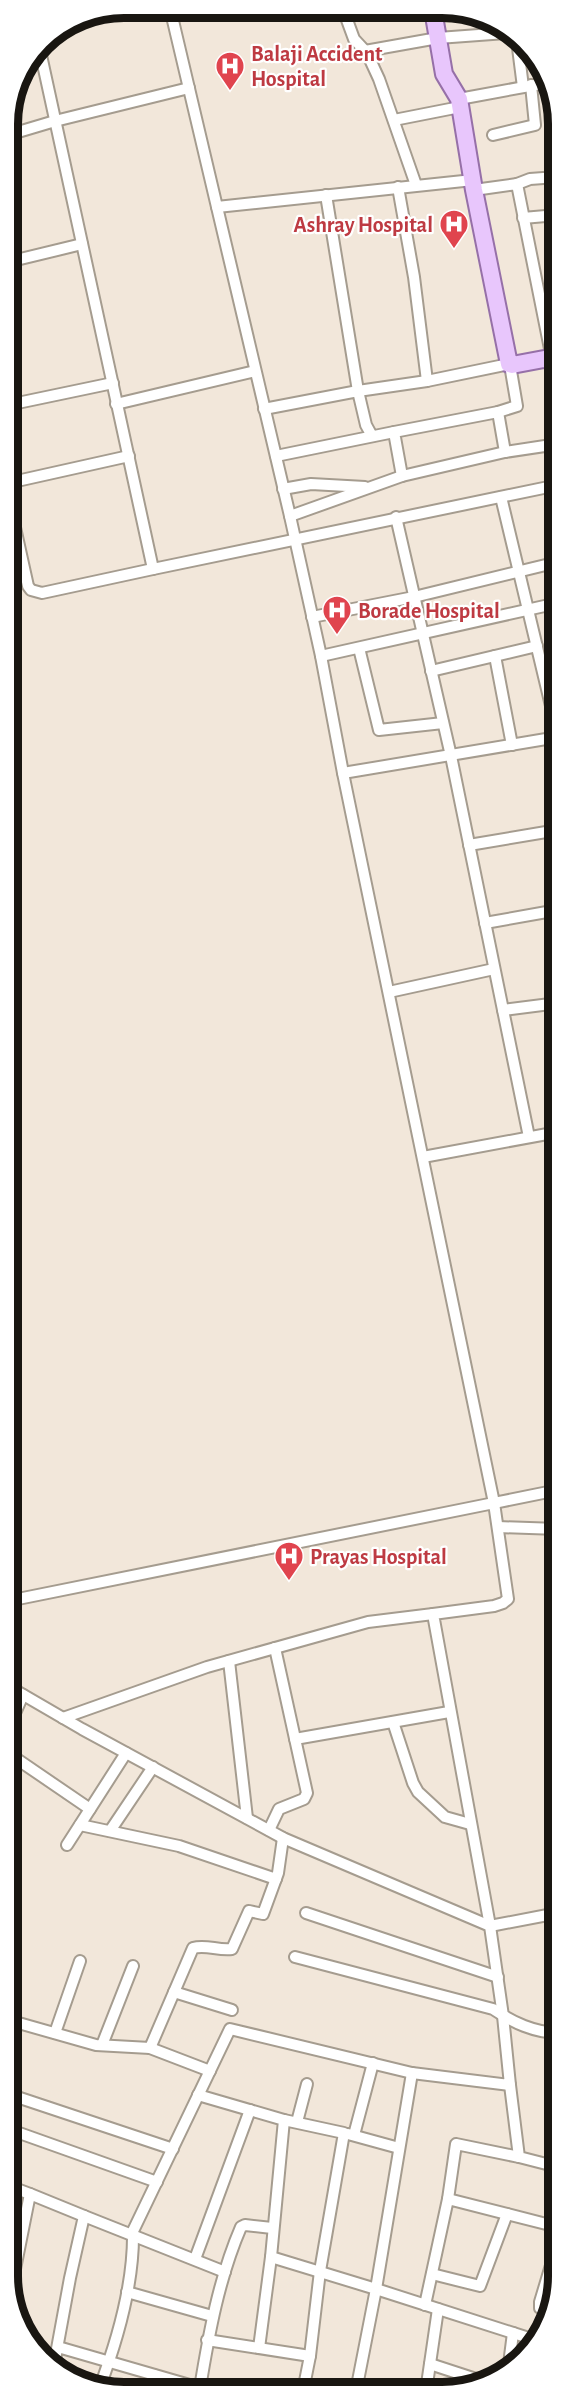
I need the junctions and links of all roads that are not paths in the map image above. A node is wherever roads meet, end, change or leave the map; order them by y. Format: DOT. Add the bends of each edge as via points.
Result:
graph roads {
  1 [pos="173,18"];
  2 [pos="346,18"];
  3 [pos="434,18"];
  4 [pos="497,34"];
  5 [pos="438,38"];
  6 [pos="365,51"];
  7 [pos="520,52"];
  8 [pos="41,57"];
  9 [pos="540,84"];
  10 [pos="527,86"];
  11 [pos="189,88"];
  12 [pos="460,103"];
  13 [pos="393,120"];
  14 [pos="55,121"];
  15 [pos="18,132"];
  16 [pos="494,135"];
  17 [pos="548,178"];
  18 [pos="517,184"];
  19 [pos="416,185"];
  20 [pos="474,185"];
  21 [pos="398,187"];
  22 [pos="326,195"];
  23 [pos="217,207"];
  24 [pos="548,216"];
  25 [pos="523,218"];
  26 [pos="82,244"];
  27 [pos="18,260"];
  28 [pos="548,328"];
  29 [pos="548,360"];
  30 [pos="509,364"];
  31 [pos="255,371"];
  32 [pos="427,381"];
  33 [pos="113,383"];
  34 [pos="358,392"];
  35 [pos="18,403"];
  36 [pos="116,404"];
  37 [pos="264,409"];
  38 [pos="498,412"];
  39 [pos="394,432"];
  40 [pos="372,436"];
  41 [pos="548,446"];
  42 [pos="505,452"];
  43 [pos="129,456"];
  44 [pos="276,456"];
  45 [pos="402,476"];
  46 [pos="18,481"];
  47 [pos="371,487"];
  48 [pos="548,487"];
  49 [pos="283,489"];
  50 [pos="501,497"];
  51 [pos="290,516"];
  52 [pos="396,517"];
  53 [pos="294,539"];
  54 [pos="18,540"];
  55 [pos="548,564"];
  56 [pos="153,568"];
  57 [pos="519,571"];
  58 [pos="414,597"];
  59 [pos="548,605"];
  60 [pos="529,609"];
  61 [pos="312,617"];
  62 [pos="423,633"];
  63 [pos="537,646"];
  64 [pos="359,648"];
  65 [pos="321,656"];
  66 [pos="495,656"];
  67 [pos="431,671"];
  68 [pos="548,674"];
  69 [pos="544,675"];
  70 [pos="548,692"];
  71 [pos="443,723"];
  72 [pos="548,738"];
  73 [pos="512,745"];
  74 [pos="451,756"];
  75 [pos="343,773"];
  76 [pos="548,832"];
  77 [pos="469,845"];
  78 [pos="548,912"];
  79 [pos="485,923"];
  80 [pos="494,969"];
  81 [pos="388,992"];
  82 [pos="548,1004"];
  83 [pos="503,1010"];
  84 [pos="548,1134"];
  85 [pos="529,1137"];
  86 [pos="423,1157"];
  87 [pos="548,1492"];
  88 [pos="494,1503"];
  89 [pos="498,1527"];
  90 [pos="548,1529"];
  91 [pos="18,1599"];
  92 [pos="433,1614"];
  93 [pos="275,1648"];
  94 [pos="229,1661"];
  95 [pos="18,1692"];
  96 [pos="22,1695"];
  97 [pos="18,1705"];
  98 [pos="449,1712"];
  99 [pos="63,1718"];
  100 [pos="393,1722"];
  101 [pos="295,1739"];
  102 [pos="126,1753"];
  103 [pos="18,1760"];
  104 [pos="153,1767"];
  105 [pos="90,1809"];
  106 [pos="247,1818"];
  107 [pos="471,1824"];
  108 [pos="80,1825"];
  109 [pos="269,1830"];
  110 [pos="110,1831"];
  111 [pos="283,1838"];
  112 [pos="67,1845"];
  113 [pos="276,1879"];
  114 [pos="306,1913"];
  115 [pos="548,1915"];
  116 [pos="490,1926"];
  117 [pos="296,1957"];
  118 [pos="80,1961"];
  119 [pos="133,1966"];
  120 [pos="498,1977"];
  121 [pos="174,1992"];
  122 [pos="232,2010"];
  123 [pos="503,2016"];
  124 [pos="18,2023"];
  125 [pos="55,2033"];
  126 [pos="548,2033"];
  127 [pos="102,2045"];
  128 [pos="150,2048"];
  129 [pos="373,2063"];
  130 [pos="210,2071"];
  131 [pos="412,2073"];
  132 [pos="307,2084"];
  133 [pos="510,2085"];
  134 [pos="198,2095"];
  135 [pos="18,2097"];
  136 [pos="250,2110"];
  137 [pos="284,2120"];
  138 [pos="297,2122"];
  139 [pos="18,2132"];
  140 [pos="349,2134"];
  141 [pos="399,2148"];
  142 [pos="173,2149"];
  143 [pos="519,2157"];
  144 [pos="548,2164"];
  145 [pos="157,2182"];
  146 [pos="18,2189"];
  147 [pos="30,2194"];
  148 [pos="448,2199"];
  149 [pos="507,2214"];
  150 [pos="84,2216"];
  151 [pos="548,2224"];
  152 [pos="272,2229"];
  153 [pos="133,2236"];
  154 [pos="18,2254"];
  155 [pos="271,2256"];
  156 [pos="195,2259"];
  157 [pos="225,2271"];
  158 [pos="320,2271"];
  159 [pos="432,2274"];
  160 [pos="548,2275"];
  161 [pos="376,2289"];
  162 [pos="127,2292"];
  163 [pos="425,2305"];
  164 [pos="438,2309"];
  165 [pos="542,2309"];
  166 [pos="212,2316"];
  167 [pos="513,2333"];
  168 [pos="528,2338"];
  169 [pos="207,2340"];
  170 [pos="58,2347"];
  171 [pos="259,2348"];
  172 [pos="310,2356"];
  173 [pos="56,2357"];
  174 [pos="510,2357"];
  175 [pos="110,2362"];
  176 [pos="430,2364"];
  177 [pos="154,2375"];
  178 [pos="471,2377"];
  179 [pos="103,2380"];
  180 [pos="154,2382"];
  181 [pos="177,2382"];
  182 [pos="201,2382"];
  183 [pos="305,2382"];
  184 [pos="358,2382"];
  185 [pos="427,2382"];
  1 -- 11 [label="street"];
  2 -- 6 [label="street" via="354,39"];
  3 -- 5 [label="main road"];
  4 -- 5 [label="street"];
  5 -- 6 [label="street"];
  5 -- 12 [label="main road" via="444,74"];
  6 -- 13 [label="street"];
  7 -- 10 [label="street"];
  8 -- 14 [label="street"];
  9 -- 10 [label="street"];
  10 -- 12 [label="street"];
  10 -- 16 [label="street" via="535,125"];
  11 -- 14 [label="street"];
  11 -- 23 [label="street"];
  12 -- 13 [label="street"];
  12 -- 20 [label="main road"];
  13 -- 19 [label="street"];
  14 -- 15 [label="street"];
  14 -- 26 [label="street"];
  17 -- 18 [label="street"];
  18 -- 20 [label="street"];
  18 -- 25 [label="street"];
  19 -- 20 [label="street"];
  19 -- 21 [label="street"];
  20 -- 30 [label="main road"];
  21 -- 22 [label="street"];
  21 -- 32 [label="street"];
  22 -- 23 [label="street"];
  22 -- 34 [label="street"];
  23 -- 31 [label="street"];
  24 -- 25 [label="street"];
  25 -- 28 [label="street"];
  26 -- 27 [label="street"];
  26 -- 33 [label="street"];
  29 -- 30 [label="main road"];
  30 -- 32 [label="street"];
  30 -- 38 [label="street" via="517,406"];
  31 -- 36 [label="street"];
  31 -- 37 [label="street"];
  32 -- 34 [label="street"];
  33 -- 35 [label="street"];
  33 -- 36 [label="street"];
  34 -- 37 [label="street"];
  34 -- 40 [label="street"];
  36 -- 43 [label="street"];
  37 -- 44 [label="street"];
  38 -- 39 [label="street"];
  38 -- 42 [label="street"];
  39 -- 40 [label="street"];
  39 -- 45 [label="street"];
  40 -- 44 [label="street"];
  41 -- 42 [label="street"];
  42 -- 45 [label="street"];
  43 -- 46 [label="street"];
  43 -- 56 [label="street"];
  44 -- 49 [label="street"];
  45 -- 47 [label="street"];
  47 -- 49 [label="street" via="311,484"];
  47 -- 51 [label="street"];
  48 -- 50 [label="street"];
  49 -- 51 [label="street"];
  50 -- 52 [label="street"];
  50 -- 57 [label="street"];
  51 -- 53 [label="street"];
  52 -- 53 [label="street"];
  52 -- 58 [label="street"];
  53 -- 56 [label="street"];
  53 -- 61 [label="street"];
  54 -- 56 [label="street" via="28,585 42,593"];
  55 -- 57 [label="street"];
  57 -- 58 [label="street"];
  57 -- 60 [label="street"];
  58 -- 61 [label="street"];
  58 -- 62 [label="street"];
  59 -- 60 [label="street"];
  60 -- 62 [label="street"];
  60 -- 63 [label="street"];
  61 -- 65 [label="street"];
  62 -- 64 [label="street"];
  62 -- 67 [label="street"];
  63 -- 66 [label="street"];
  63 -- 69 [label="street"];
  64 -- 65 [label="street"];
  64 -- 71 [label="street" via="379,730"];
  65 -- 75 [label="street"];
  66 -- 67 [label="street"];
  66 -- 73 [label="street"];
  67 -- 71 [label="street"];
  68 -- 69 [label="street"];
  69 -- 70 [label="street"];
  71 -- 74 [label="street"];
  72 -- 73 [label="street"];
  73 -- 74 [label="street"];
  74 -- 75 [label="street"];
  74 -- 77 [label="street"];
  75 -- 81 [label="street"];
  76 -- 77 [label="street"];
  77 -- 79 [label="street"];
  78 -- 79 [label="street"];
  79 -- 80 [label="street"];
  80 -- 81 [label="street"];
  80 -- 83 [label="street"];
  81 -- 86 [label="street"];
  82 -- 83 [label="street"];
  83 -- 85 [label="street"];
  84 -- 85 [label="street"];
  85 -- 86 [label="street"];
  86 -- 88 [label="street"];
  87 -- 88 [label="street"];
  88 -- 89 [label="street"];
  88 -- 91 [label="street"];
  89 -- 90 [label="street"];
  89 -- 92 [label="street" via="508,1599 494,1606"];
  92 -- 93 [label="street" via="368,1622"];
  92 -- 98 [label="street"];
  93 -- 94 [label="street"];
  93 -- 101 [label="street"];
  94 -- 99 [label="street"];
  94 -- 106 [label="street"];
  95 -- 96 [label="street"];
  96 -- 97 [label="street"];
  96 -- 99 [label="street"];
  98 -- 100 [label="street"];
  98 -- 107 [label="street"];
  99 -- 102 [label="street"];
  100 -- 101 [label="street"];
  100 -- 107 [label="street" via="418,1792 449,1819"];
  101 -- 109 [label="street" via="306,1797 279,1809"];
  102 -- 104 [label="street"];
  102 -- 105 [label="street"];
  103 -- 105 [label="street"];
  104 -- 106 [label="street"];
  104 -- 110 [label="street"];
  105 -- 108 [label="street"];
  106 -- 109 [label="street"];
  107 -- 116 [label="street"];
  108 -- 110 [label="street"];
  108 -- 112 [label="street"];
  109 -- 111 [label="street"];
  110 -- 113 [label="street" via="179,1846"];
  111 -- 113 [label="street"];
  111 -- 116 [label="street"];
  113 -- 121 [label="street" via="263,1914 249,1911 232,1948 193,1948"];
  114 -- 120 [label="street"];
  115 -- 116 [label="street"];
  116 -- 120 [label="street"];
  117 -- 123 [label="street" via="493,2009"];
  118 -- 125 [label="street"];
  119 -- 127 [label="street"];
  120 -- 123 [label="street"];
  121 -- 122 [label="street"];
  121 -- 128 [label="street"];
  123 -- 126 [label="street" via="518,2025"];
  123 -- 133 [label="street"];
  124 -- 125 [label="street"];
  125 -- 127 [label="street"];
  127 -- 128 [label="street"];
  128 -- 130 [label="street"];
  129 -- 130 [label="street" via="230,2029"];
  129 -- 131 [label="street"];
  129 -- 140 [label="street"];
  130 -- 134 [label="street"];
  131 -- 133 [label="street"];
  131 -- 141 [label="street"];
  132 -- 138 [label="street"];
  133 -- 143 [label="street"];
  134 -- 136 [label="street"];
  134 -- 142 [label="street"];
  135 -- 142 [label="street"];
  136 -- 137 [label="street"];
  136 -- 156 [label="street"];
  137 -- 138 [label="street"];
  137 -- 152 [label="street"];
  138 -- 140 [label="street"];
  139 -- 145 [label="street"];
  140 -- 141 [label="street"];
  140 -- 158 [label="street"];
  141 -- 161 [label="street"];
  142 -- 145 [label="street"];
  143 -- 144 [label="street"];
  143 -- 148 [label="street" via="456,2144"];
  145 -- 153 [label="street"];
  146 -- 147 [label="street"];
  147 -- 150 [label="street"];
  147 -- 154 [label="street"];
  148 -- 149 [label="street"];
  148 -- 159 [label="street"];
  149 -- 151 [label="street"];
  149 -- 159 [label="street" via="480,2286"];
  150 -- 153 [label="street"];
  150 -- 170 [label="street"];
  152 -- 155 [label="street"];
  152 -- 157 [label="street" via="241,2227"];
  153 -- 156 [label="street"];
  153 -- 162 [label="street" via="134,2258"];
  155 -- 158 [label="street"];
  155 -- 171 [label="street"];
  156 -- 157 [label="street"];
  157 -- 166 [label="street"];
  158 -- 161 [label="street"];
  158 -- 172 [label="street"];
  159 -- 163 [label="street"];
  160 -- 165 [label="street" via="540,2302"];
  161 -- 163 [label="street"];
  161 -- 184 [label="street"];
  162 -- 166 [label="street"];
  162 -- 175 [label="street"];
  163 -- 164 [label="street"];
  164 -- 167 [label="street"];
  164 -- 176 [label="street"];
  166 -- 169 [label="street"];
  167 -- 168 [label="street"];
  167 -- 174 [label="street"];
  169 -- 171 [label="street"];
  169 -- 182 [label="street"];
  170 -- 173 [label="street"];
  170 -- 175 [label="street"];
  171 -- 172 [label="street"];
  172 -- 183 [label="street"];
  175 -- 177 [label="street"];
  175 -- 179 [label="street"];
  176 -- 178 [label="street"];
  176 -- 185 [label="street"];
  177 -- 180 [label="street"];
  177 -- 181 [label="street"];
}
